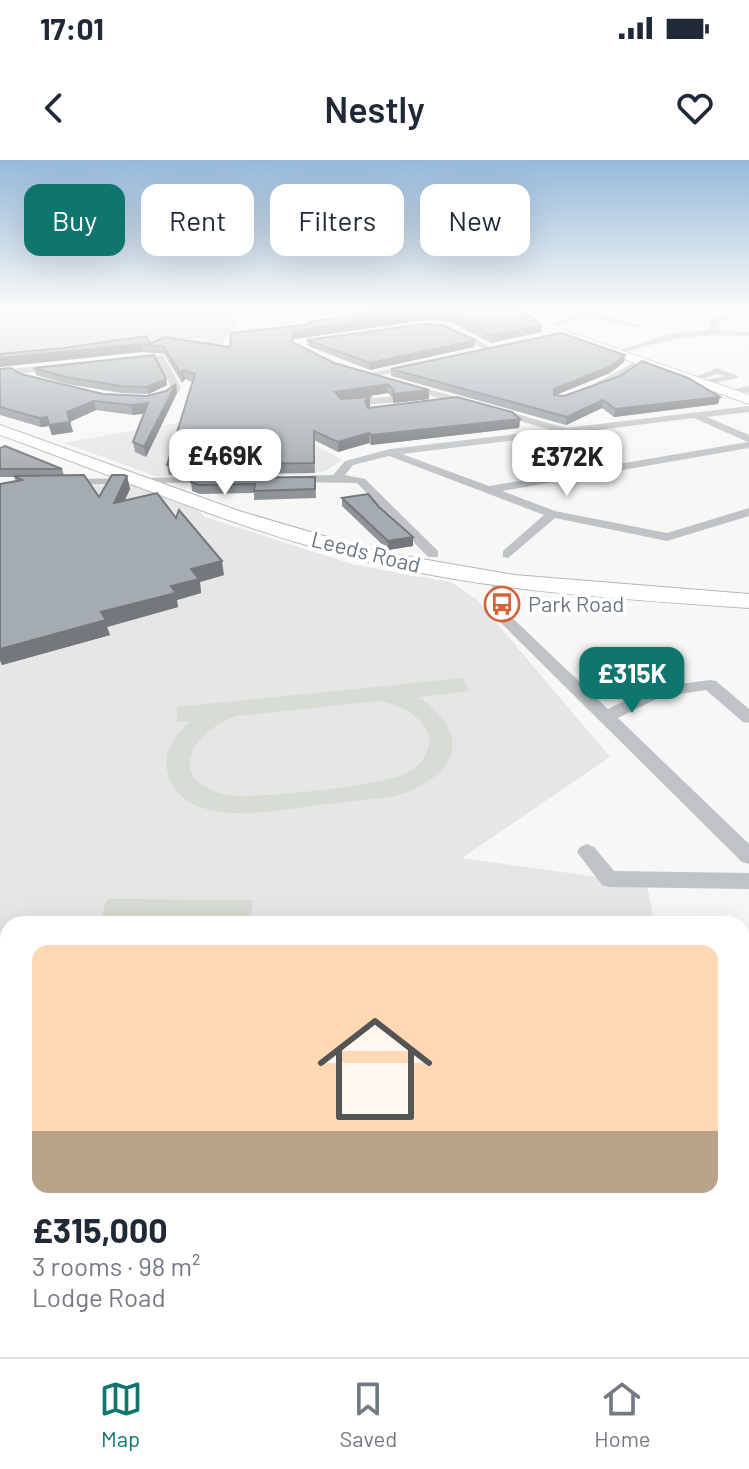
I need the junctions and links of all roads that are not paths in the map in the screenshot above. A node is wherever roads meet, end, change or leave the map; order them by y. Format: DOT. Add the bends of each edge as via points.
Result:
graph roads {
  1 [pos="63,366"];
  2 [pos="165,366"];
  3 [pos="411,366"];
  4 [pos="630,366"];
  5 [pos="659,366"];
  6 [pos="16,371"];
  7 [pos="354,371"];
  8 [pos="0,373"];
  9 [pos="370,375"];
  10 [pos="43,382"];
  11 [pos="749,389"];
  12 [pos="584,390"];
  13 [pos="424,391"];
  14 [pos="729,392"];
  15 [pos="145,400"];
  16 [pos="749,400"];
  17 [pos="458,401"];
  18 [pos="343,403"];
  19 [pos="438,406"];
  20 [pos="411,408"];
  21 [pos="749,409"];
  22 [pos="371,412"];
  23 [pos="694,415"];
  24 [pos="0,430"];
  25 [pos="563,430"];
  26 [pos="749,439"];
  27 [pos="749,445"];
  28 [pos="390,452"];
  29 [pos="336,478"];
  30 [pos="273,479"];
  31 [pos="225,480"];
  32 [pos="146,481"];
  33 [pos="60,482"];
  34 [pos="487,490"];
  35 [pos="749,512"];
  36 [pos="552,514"];
  37 [pos="433,554"];
  38 [pos="508,554"];
  39 [pos="499,579"];
  40 [pos="749,601"];
  41 [pos="605,718"];
  42 [pos="749,718"];
  43 [pos="587,852"];
  44 [pos="749,856"];
  45 [pos="749,881"];
  1 -- 6 [label="street"];
  2 -- 15 [label="street" via="176,387"];
  3 -- 9 [label="street"];
  4 -- 12 [label="street"];
  5 -- 14 [label="street"];
  6 -- 8 [label="street"];
  6 -- 10 [label="street"];
  7 -- 9 [label="street"];
  9 -- 13 [label="street"];
  11 -- 14 [label="street"];
  13 -- 17 [label="street"];
  13 -- 18 [label="street" via="402,399"];
  14 -- 16 [label="street"];
  17 -- 19 [label="street"];
  17 -- 25 [label="street"];
  20 -- 22 [label="street"];
  21 -- 23 [label="street"];
  23 -- 25 [label="street"];
  23 -- 26 [label="street"];
  24 -- 32 [label="main road, Leeds Road"];
  25 -- 28 [label="street"];
  27 -- 34 [label="street"];
  28 -- 29 [label="street" via="349,463"];
  28 -- 34 [label="street"];
  29 -- 30 [label="street"];
  29 -- 37 [label="street" via="361,481"];
  31 -- 32 [label="street"];
  32 -- 33 [label="street"];
  32 -- 39 [label="main road, Leeds Road" via="372,557"];
  34 -- 36 [label="street"];
  35 -- 36 [label="street" via="667,537"];
  36 -- 38 [label="street"];
  39 -- 40 [label="main road, Leeds Road"];
  39 -- 41 [label="street" via="498,612"];
  41 -- 42 [label="street" via="656,692 710,685"];
  41 -- 44 [label="street"];
  43 -- 45 [label="street" via="609,879"];
}
